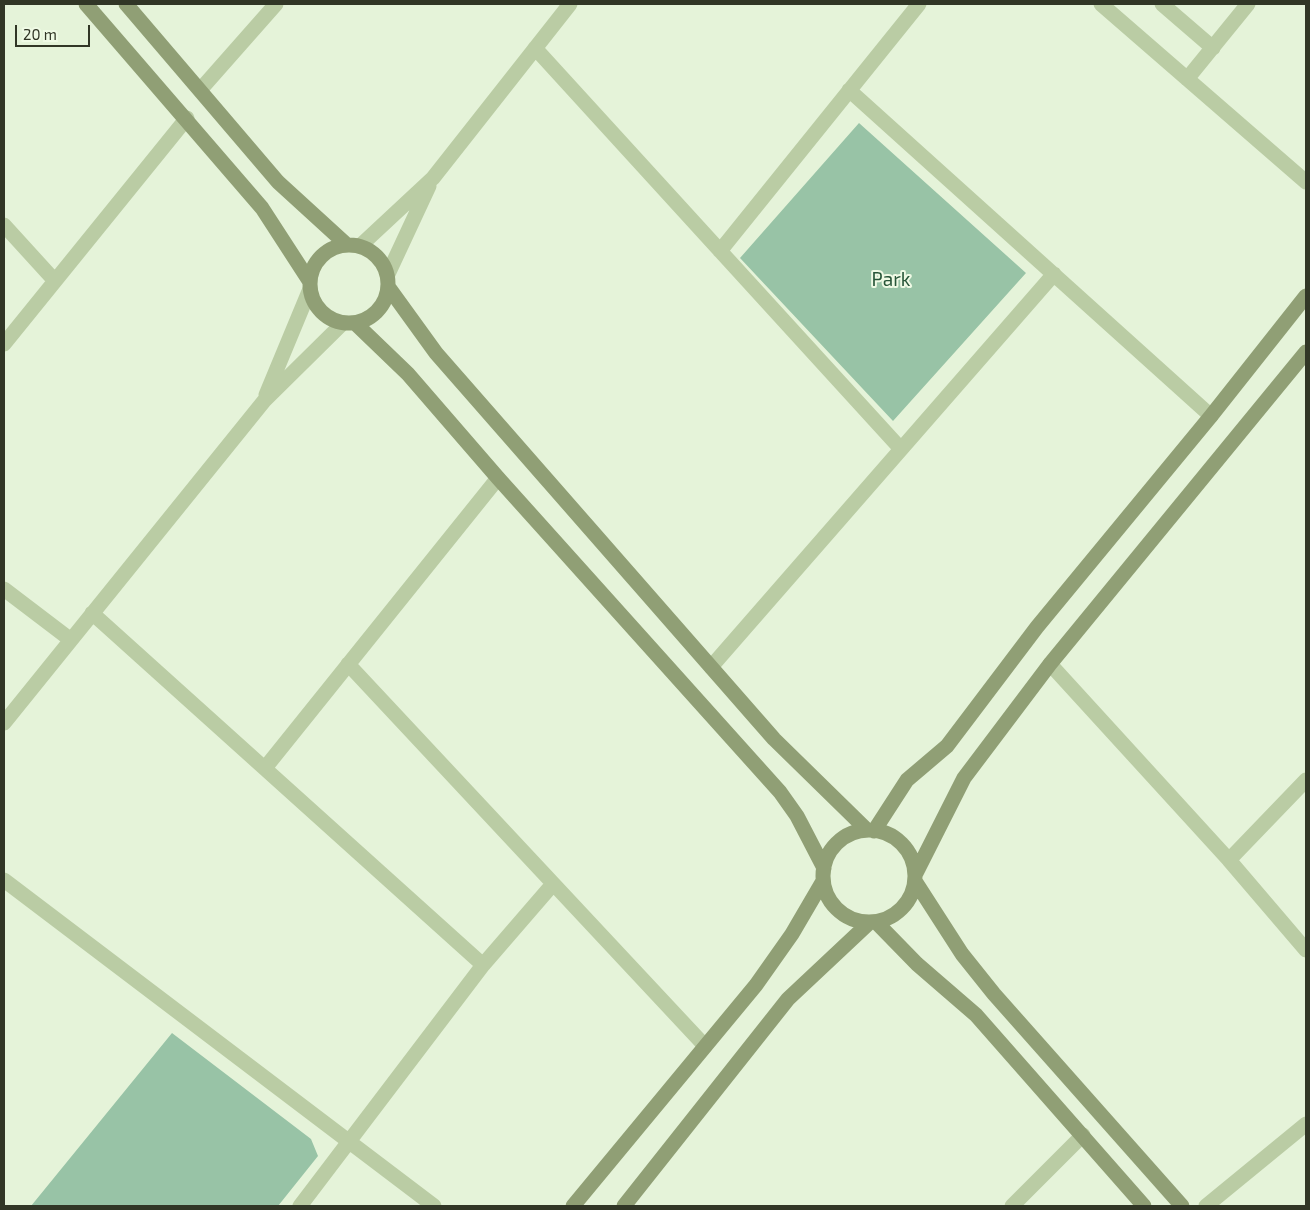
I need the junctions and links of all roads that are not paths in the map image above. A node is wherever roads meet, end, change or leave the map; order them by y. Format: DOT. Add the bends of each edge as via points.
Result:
graph roads {
  1 [pos="86,4"];
  2 [pos="126,4"];
  3 [pos="276,4"];
  4 [pos="570,4"];
  5 [pos="919,4"];
  6 [pos="1101,4"];
  7 [pos="1162,4"];
  8 [pos="1248,4"];
  9 [pos="535,48"];
  10 [pos="1212,48"];
  11 [pos="1187,79"];
  12 [pos="201,89"];
  13 [pos="849,90"];
  14 [pos="187,118"];
  15 [pos="433,178"];
  16 [pos="1306,182"];
  17 [pos="4,225"];
  18 [pos="354,245"];
  19 [pos="720,251"];
  20 [pos="1054,274"];
  21 [pos="55,281"];
  22 [pos="388,281"];
  23 [pos="310,286"];
  24 [pos="1306,296"];
  25 [pos="349,323"];
  26 [pos="4,344"];
  27 [pos="1306,352"];
  28 [pos="264,401"];
  29 [pos="1212,416"];
  30 [pos="900,448"];
  31 [pos="498,478"];
  32 [pos="4,589"];
  33 [pos="92,613"];
  34 [pos="71,640"];
  35 [pos="348,664"];
  36 [pos="1050,664"];
  37 [pos="711,667"];
  38 [pos="4,723"];
  39 [pos="264,768"];
  40 [pos="1306,780"];
  41 [pos="870,830"];
  42 [pos="1230,860"];
  43 [pos="823,874"];
  44 [pos="915,877"];
  45 [pos="4,880"];
  46 [pos="553,884"];
  47 [pos="873,922"];
  48 [pos="1306,950"];
  49 [pos="483,965"];
  50 [pos="705,1046"];
  51 [pos="1306,1124"];
  52 [pos="1082,1135"];
  53 [pos="350,1143"];
  54 [pos="300,1206"];
  55 [pos="434,1206"];
  56 [pos="573,1206"];
  57 [pos="624,1206"];
  58 [pos="1012,1206"];
  59 [pos="1144,1206"];
  60 [pos="1182,1206"];
  61 [pos="1206,1206"];
  1 -- 14 [label="street"];
  2 -- 12 [label="street"];
  3 -- 12 [label="street"];
  4 -- 9 [label="street"];
  5 -- 13 [label="street"];
  6 -- 11 [label="street"];
  7 -- 10 [label="street"];
  8 -- 10 [label="street"];
  9 -- 15 [label="street"];
  9 -- 19 [label="street"];
  10 -- 11 [label="street"];
  11 -- 16 [label="street"];
  12 -- 18 [label="street" via="278,182"];
  13 -- 19 [label="street"];
  13 -- 20 [label="street"];
  14 -- 21 [label="street"];
  14 -- 23 [label="street" via="262,208"];
  15 -- 18 [label="street"];
  15 -- 22 [label="street"];
  17 -- 21 [label="street"];
  18 -- 22 [label="street" via="377,257"];
  18 -- 23 [label="street" via="334,248 322,255 315,265"];
  19 -- 30 [label="street"];
  20 -- 29 [label="street"];
  20 -- 30 [label="street"];
  21 -- 26 [label="street"];
  22 -- 25 [label="street" via="385,300 377,312 367,319"];
  22 -- 37 [label="street" via="436,353"];
  23 -- 25 [label="street" via="321,311 331,319"];
  23 -- 28 [label="street"];
  24 -- 29 [label="street"];
  25 -- 28 [label="street"];
  25 -- 31 [label="street" via="408,374"];
  27 -- 36 [label="street"];
  28 -- 33 [label="street"];
  29 -- 41 [label="street" via="1037,627 947,746 907,780"];
  30 -- 37 [label="street"];
  31 -- 35 [label="street"];
  31 -- 43 [label="street" via="780,792 797,816"];
  32 -- 34 [label="street"];
  33 -- 34 [label="street"];
  33 -- 39 [label="street"];
  34 -- 38 [label="street"];
  35 -- 39 [label="street"];
  35 -- 46 [label="street"];
  36 -- 42 [label="street"];
  36 -- 44 [label="street" via="964,778"];
  37 -- 41 [label="street" via="774,739"];
  39 -- 49 [label="street"];
  40 -- 42 [label="street"];
  41 -- 43 [label="street" via="841,839 831,850"];
  41 -- 44 [label="street" via="894,837 905,847 912,859"];
  42 -- 48 [label="street"];
  43 -- 47 [label="street" via="830,901 839,911 850,918"];
  43 -- 50 [label="street" via="792,934 756,985"];
  44 -- 47 [label="street" via="909,900 900,911"];
  44 -- 60 [label="street" via="962,954 994,994"];
  45 -- 53 [label="street"];
  46 -- 49 [label="street"];
  46 -- 50 [label="street"];
  47 -- 52 [label="street" via="976,1014"];
  47 -- 57 [label="street" via="788,999"];
  49 -- 53 [label="street"];
  50 -- 56 [label="street"];
  51 -- 61 [label="street"];
  52 -- 58 [label="street"];
  52 -- 59 [label="street"];
  53 -- 54 [label="street"];
  53 -- 55 [label="street"];
}
